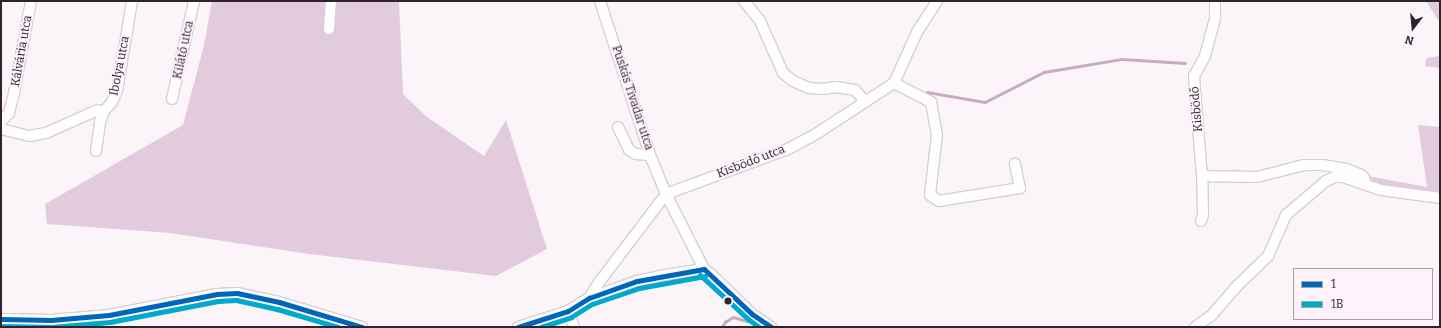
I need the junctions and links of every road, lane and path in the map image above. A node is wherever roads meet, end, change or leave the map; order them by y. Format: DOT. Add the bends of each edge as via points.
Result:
graph roads {
  1 [pos="31,1"];
  2 [pos="132,1"];
  3 [pos="194,1"];
  4 [pos="331,1"];
  5 [pos="600,1"];
  6 [pos="744,1"];
  7 [pos="937,1"];
  8 [pos="1215,1"];
  9 [pos="329,29"];
  10 [pos="894,83"];
  11 [pos="172,99"];
  12 [pos="865,101"];
  13 [pos="98,110"];
  14 [pos="1,121"];
  15 [pos="618,127"];
  16 [pos="1,129"];
  17 [pos="96,151"];
  18 [pos="650,155"];
  19 [pos="1015,164"];
  20 [pos="1202,176"];
  21 [pos="1365,183"];
  22 [pos="666,194"];
  23 [pos="1440,198"];
  24 [pos="1201,221"];
  25 [pos="704,269"];
  26 [pos="589,298"];
  27 [pos="568,310"];
  28 [pos="109,315"];
  29 [pos="1,319"];
  30 [pos="108,327"];
  31 [pos="362,327"];
  32 [pos="518,327"];
  33 [pos="574,327"];
  34 [pos="771,327"];
  35 [pos="1195,327"];
  1 -- 14 [label="street, Kálvária utca" via="9,113"];
  2 -- 17 [label="street, Ibolya utca" via="116,91 100,122"];
  3 -- 11 [label="street, Kilátó utca"];
  4 -- 9 [label="street"];
  5 -- 18 [label="street, Puskás Tivadar utca"];
  6 -- 12 [label="street" via="760,21 783,74 809,88 836,87 855,90"];
  7 -- 10 [label="street" via="917,32"];
  8 -- 20 [label="street, Kisbödő" via="1215,18 1205,56 1194,76"];
  10 -- 12 [label="street, Kisbödő utca"];
  10 -- 19 [label="street" via="931,102 937,135 930,195 939,201 1020,188"];
  12 -- 22 [label="street, Kisbödő utca" via="816,134 788,148"];
  13 -- 16 [label="street" via="46,133 29,136"];
  15 -- 18 [label="street" via="629,150 636,154"];
  18 -- 22 [label="street, Puskás Tivadar utca"];
  20 -- 21 [label="street" via="1257,178 1304,165 1322,165 1347,169 1361,175"];
  20 -- 24 [label="street, Kisbödő"];
  21 -- 23 [label="street" via="1381,190"];
  21 -- 35 [label="street" via="1335,177 1297,204 1280,224 1268,256 1211,316"];
  22 -- 25 [label="street, Puskás Tivadar utca"];
  22 -- 26 [label="street"];
  25 -- 26 [label="street" via="637,282"];
  25 -- 34 [label="street" via="752,314"];
  26 -- 27 [label="street"];
  27 -- 32 [label="street"];
  27 -- 33 [label="street"];
  28 -- 29 [label="street" via="51,320"];
  28 -- 30 [label="street"];
  28 -- 31 [label="street" via="217,294 237,293 279,302"];
}
